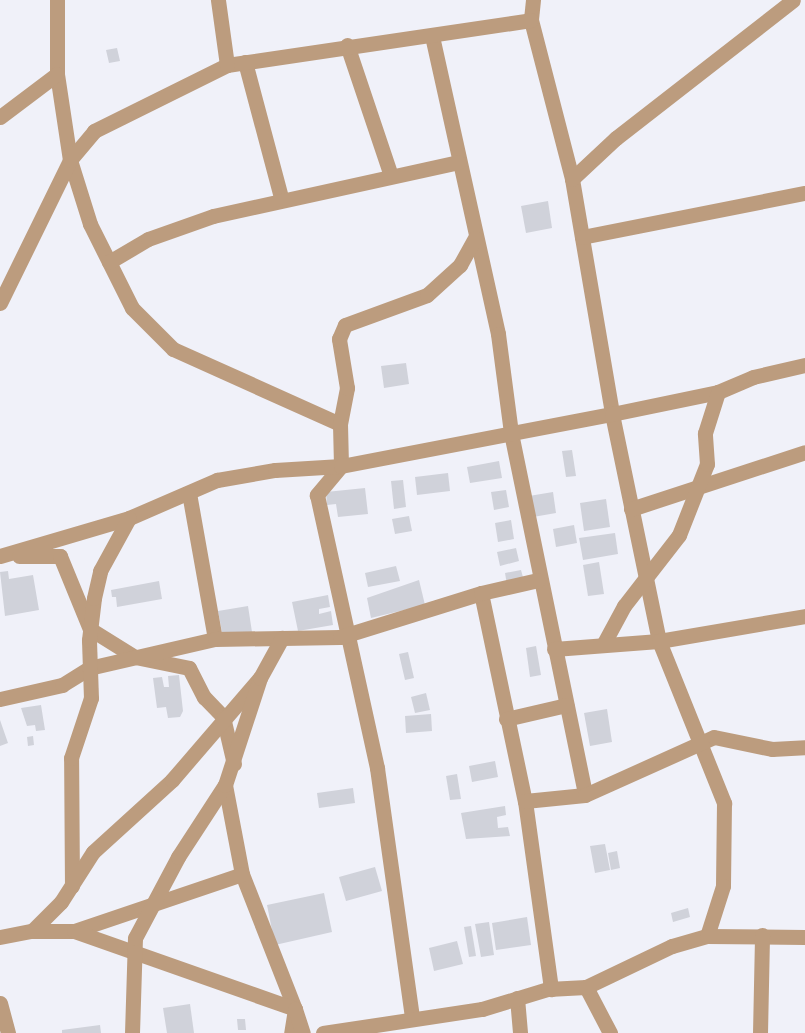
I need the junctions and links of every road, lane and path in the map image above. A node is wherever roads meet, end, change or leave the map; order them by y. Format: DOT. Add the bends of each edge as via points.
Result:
graph roads {
  1 [pos="58,0"];
  2 [pos="218,0"];
  3 [pos="533,0"];
  4 [pos="792,0"];
  5 [pos="530,20"];
  6 [pos="432,36"];
  7 [pos="347,45"];
  8 [pos="245,62"];
  9 [pos="227,65"];
  10 [pos="57,74"];
  11 [pos="0,117"];
  12 [pos="70,160"];
  13 [pos="458,162"];
  14 [pos="391,176"];
  15 [pos="572,179"];
  16 [pos="805,193"];
  17 [pos="281,198"];
  18 [pos="582,237"];
  19 [pos="475,238"];
  20 [pos="109,262"];
  21 [pos="0,303"];
  22 [pos="805,365"];
  23 [pos="718,392"];
  24 [pos="612,414"];
  25 [pos="340,424"];
  26 [pos="511,433"];
  27 [pos="805,452"];
  28 [pos="341,466"];
  29 [pos="699,488"];
  30 [pos="189,493"];
  31 [pos="631,509"];
  32 [pos="129,518"];
  33 [pos="0,556"];
  34 [pos="538,580"];
  35 [pos="645,580"];
  36 [pos="481,593"];
  37 [pos="805,616"];
  38 [pos="90,629"];
  39 [pos="345,636"];
  40 [pos="282,638"];
  41 [pos="215,639"];
  42 [pos="659,641"];
  43 [pos="604,643"];
  44 [pos="554,649"];
  45 [pos="135,657"];
  46 [pos="89,668"];
  47 [pos="260,678"];
  48 [pos="0,699"];
  49 [pos="566,705"];
  50 [pos="223,717"];
  51 [pos="506,719"];
  52 [pos="704,744"];
  53 [pos="805,747"];
  54 [pos="234,764"];
  55 [pos="225,785"];
  56 [pos="585,795"];
  57 [pos="525,801"];
  58 [pos="242,874"];
  59 [pos="72,886"];
  60 [pos="148,909"];
  61 [pos="32,931"];
  62 [pos="74,932"];
  63 [pos="707,936"];
  64 [pos="762,936"];
  65 [pos="805,936"];
  66 [pos="0,938"];
  67 [pos="132,955"];
  68 [pos="586,987"];
  69 [pos="551,989"];
  70 [pos="517,998"];
  71 [pos="0,1003"];
  72 [pos="295,1009"];
  73 [pos="412,1018"];
  74 [pos="8,1033"];
  75 [pos="132,1033"];
  76 [pos="292,1033"];
  77 [pos="303,1033"];
  78 [pos="323,1033"];
  79 [pos="520,1033"];
  80 [pos="610,1033"];
  81 [pos="760,1033"];
  1 -- 10 [label="street"];
  2 -- 9 [label="street"];
  3 -- 5 [label="street"];
  4 -- 15 [label="street" via="616,138"];
  5 -- 6 [label="street"];
  5 -- 15 [label="street"];
  6 -- 7 [label="street"];
  6 -- 13 [label="street"];
  7 -- 8 [label="street"];
  7 -- 14 [label="street"];
  8 -- 9 [label="street"];
  8 -- 17 [label="street"];
  9 -- 12 [label="street" via="94,131"];
  10 -- 11 [label="street"];
  10 -- 12 [label="street"];
  12 -- 20 [label="street" via="90,224"];
  12 -- 21 [label="street"];
  13 -- 14 [label="street"];
  13 -- 19 [label="street"];
  14 -- 17 [label="street"];
  15 -- 18 [label="street"];
  16 -- 18 [label="street"];
  17 -- 20 [label="street" via="148,239"];
  18 -- 24 [label="street"];
  19 -- 25 [label="street" via="460,265 427,295 345,325 339,339 347,388"];
  19 -- 26 [label="street" via="498,334"];
  20 -- 25 [label="street" via="132,308 173,349"];
  22 -- 23 [label="street" via="753,377"];
  23 -- 24 [label="street"];
  23 -- 29 [label="street" via="705,433 706,464"];
  24 -- 26 [label="street"];
  24 -- 31 [label="street"];
  25 -- 28 [label="street"];
  26 -- 28 [label="street"];
  26 -- 34 [label="street"];
  27 -- 29 [label="street"];
  28 -- 30 [label="street" via="275,470 217,480"];
  28 -- 39 [label="street" via="317,495 338,584"];
  29 -- 31 [label="street"];
  29 -- 35 [label="street" via="679,535"];
  30 -- 32 [label="street"];
  30 -- 41 [label="street"];
  31 -- 35 [label="street"];
  32 -- 33 [label="street"];
  32 -- 38 [label="street" via="100,571"];
  33 -- 38 [label="street" via="60,556"];
  34 -- 36 [label="street"];
  34 -- 44 [label="street"];
  35 -- 42 [label="street"];
  35 -- 43 [label="street" via="624,606"];
  36 -- 39 [label="street"];
  36 -- 51 [label="street"];
  37 -- 42 [label="street"];
  38 -- 45 [label="street"];
  38 -- 46 [label="street"];
  39 -- 40 [label="street"];
  39 -- 73 [label="street" via="377,768"];
  40 -- 41 [label="street"];
  40 -- 47 [label="street"];
  41 -- 45 [label="street"];
  42 -- 43 [label="street"];
  42 -- 52 [label="street"];
  43 -- 44 [label="street"];
  44 -- 49 [label="street"];
  45 -- 46 [label="street"];
  45 -- 50 [label="street" via="190,668 204,697"];
  46 -- 48 [label="street" via="62,685"];
  46 -- 59 [label="street" via="91,698 71,758"];
  47 -- 50 [label="street"];
  47 -- 54 [label="street"];
  49 -- 51 [label="street"];
  49 -- 56 [label="street"];
  50 -- 54 [label="street"];
  50 -- 59 [label="street" via="172,780 93,852"];
  51 -- 57 [label="street"];
  52 -- 53 [label="street" via="724,736 772,749"];
  52 -- 56 [label="street"];
  52 -- 63 [label="street" via="724,803 726,855 722,886"];
  54 -- 55 [label="street"];
  55 -- 58 [label="street"];
  55 -- 60 [label="street"];
  56 -- 57 [label="street"];
  57 -- 69 [label="street"];
  58 -- 60 [label="street"];
  58 -- 72 [label="street"];
  59 -- 61 [label="street"];
  60 -- 62 [label="street"];
  60 -- 67 [label="street"];
  61 -- 62 [label="street"];
  61 -- 66 [label="street"];
  62 -- 67 [label="street"];
  63 -- 64 [label="street"];
  63 -- 68 [label="street" via="672,946"];
  64 -- 65 [label="street"];
  64 -- 81 [label="street"];
  67 -- 72 [label="street"];
  67 -- 75 [label="street"];
  68 -- 69 [label="street"];
  68 -- 80 [label="street"];
  69 -- 70 [label="street"];
  70 -- 73 [label="street" via="482,1009"];
  70 -- 79 [label="street"];
  71 -- 74 [label="street"];
  72 -- 76 [label="street"];
  72 -- 77 [label="street"];
  73 -- 78 [label="street"];
}
